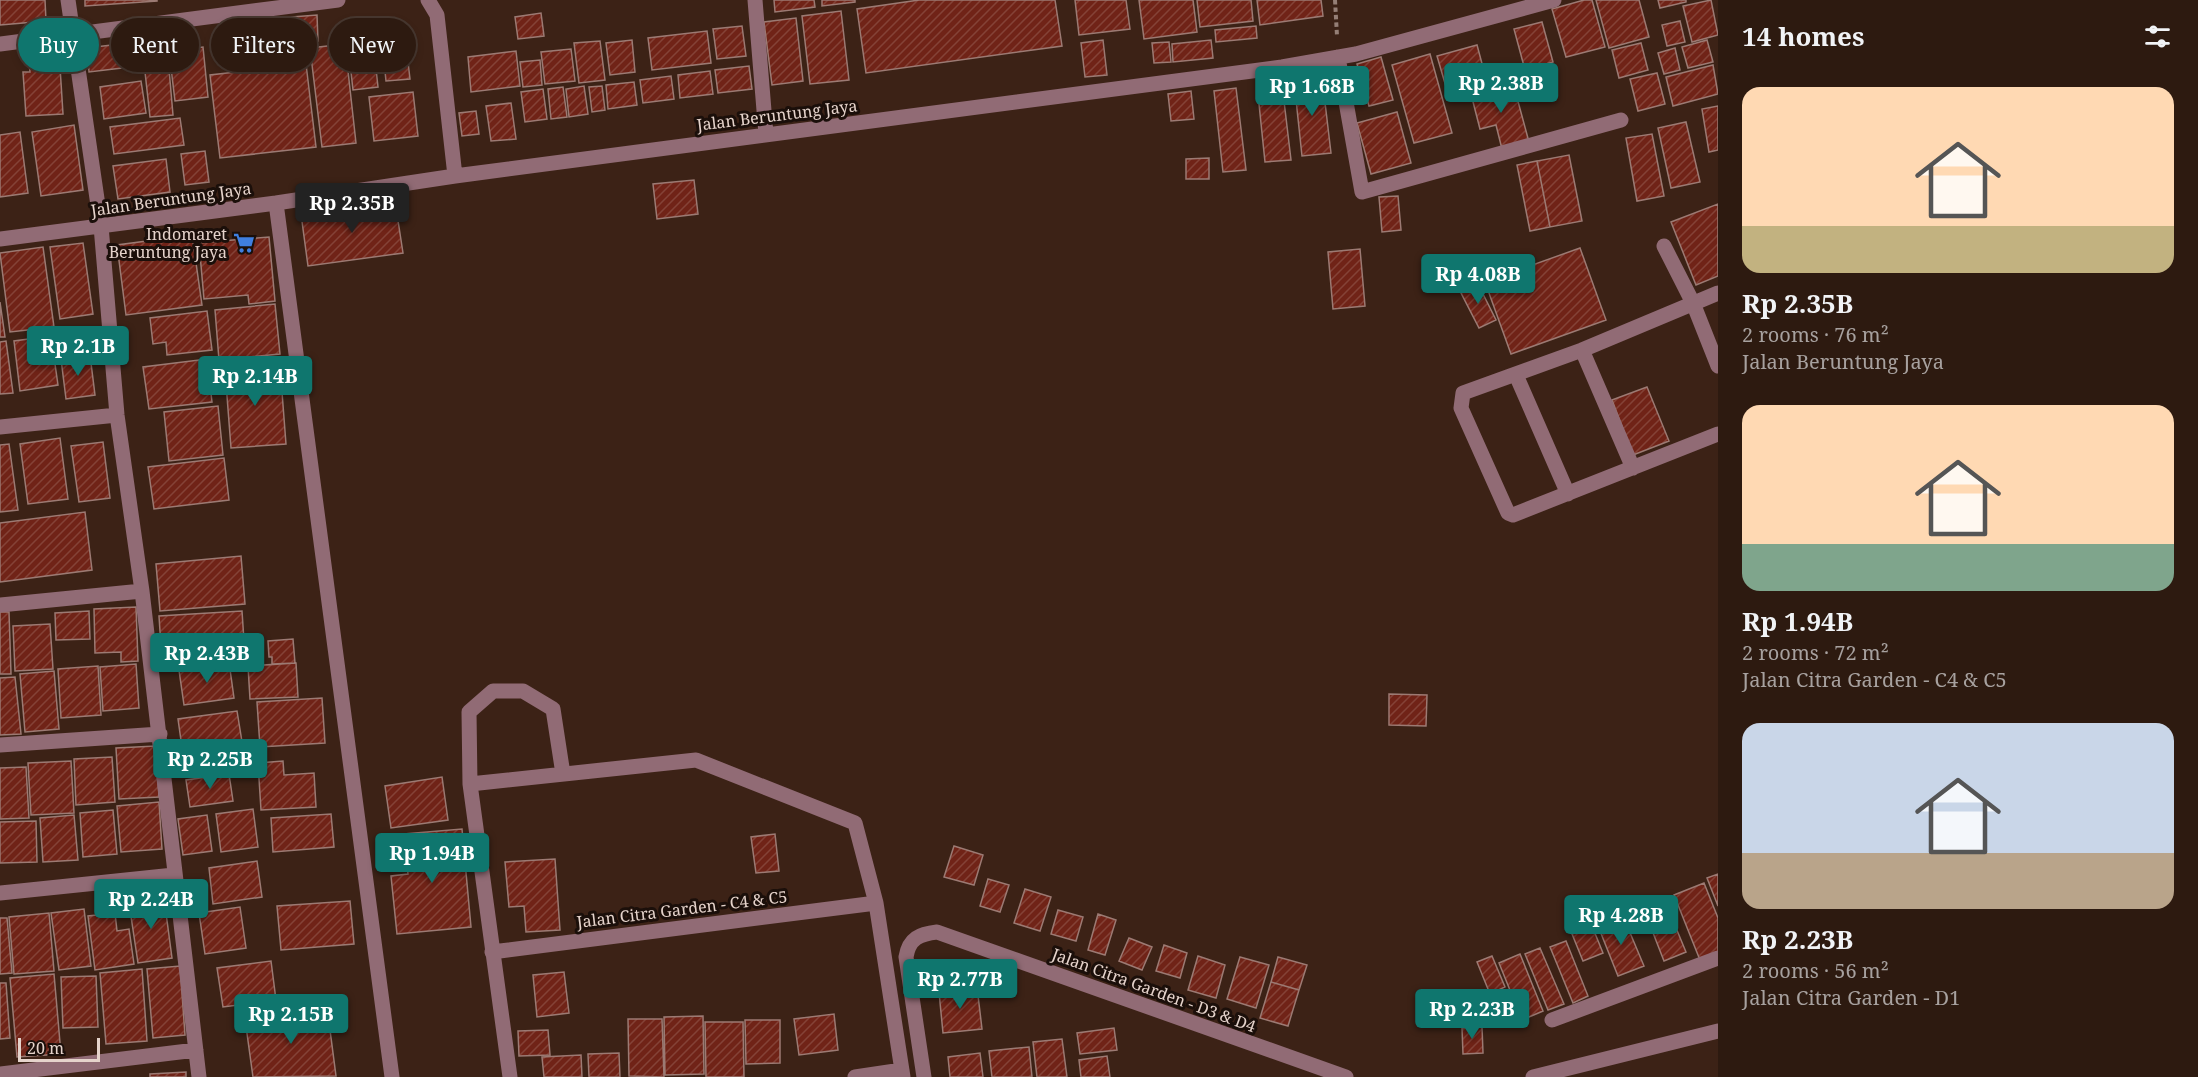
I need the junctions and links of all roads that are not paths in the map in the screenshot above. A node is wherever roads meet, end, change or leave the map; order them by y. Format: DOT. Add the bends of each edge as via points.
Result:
graph roads {
  1 [pos="68,0"];
  2 [pos="338,0"];
  3 [pos="428,0"];
  4 [pos="755,0"];
  5 [pos="1554,0"];
  6 [pos="71,18"];
  7 [pos="99,31"];
  8 [pos="18,42"];
  9 [pos="0,44"];
  10 [pos="1338,57"];
  11 [pos="79,72"];
  12 [pos="1621,120"];
  13 [pos="766,135"];
  14 [pos="455,176"];
  15 [pos="276,203"];
  16 [pos="101,226"];
  17 [pos="0,239"];
  18 [pos="1664,246"];
  19 [pos="1718,293"];
  20 [pos="1693,303"];
  21 [pos="1582,351"];
  22 [pos="1718,366"];
  23 [pos="1516,375"];
  24 [pos="117,415"];
  25 [pos="0,427"];
  26 [pos="1718,434"];
  27 [pos="1633,468"];
  28 [pos="1568,494"];
  29 [pos="142,591"];
  30 [pos="0,605"];
  31 [pos="160,734"];
  32 [pos="0,745"];
  33 [pos="563,774"];
  34 [pos="470,784"];
  35 [pos="174,875"];
  36 [pos="0,893"];
  37 [pos="876,903"];
  38 [pos="492,952"];
  39 [pos="1718,958"];
  40 [pos="1552,1020"];
  41 [pos="1718,1031"];
  42 [pos="196,1050"];
  43 [pos="0,1074"];
  44 [pos="903,1074"];
  45 [pos="199,1077"];
  46 [pos="392,1077"];
  47 [pos="510,1077"];
  48 [pos="855,1077"];
  49 [pos="924,1077"];
  50 [pos="1346,1077"];
  51 [pos="1533,1077"];
  1 -- 6 [label="street"];
  2 -- 7 [label="street"];
  3 -- 14 [label="street" via="437,15"];
  4 -- 13 [label="street"];
  5 -- 10 [label="street, Jalan Beruntung Jaya"];
  8 -- 9 [label="street"];
  10 -- 12 [label="street" via="1362,192"];
  10 -- 13 [label="street, Jalan Beruntung Jaya"];
  11 -- 16 [label="street"];
  13 -- 14 [label="street, Jalan Beruntung Jaya"];
  14 -- 15 [label="street, Jalan Beruntung Jaya"];
  15 -- 16 [label="street, Jalan Beruntung Jaya"];
  15 -- 46 [label="street"];
  16 -- 17 [label="street, Jalan Beruntung Jaya"];
  16 -- 24 [label="street"];
  18 -- 20 [label="street"];
  19 -- 20 [label="street"];
  20 -- 21 [label="street"];
  20 -- 22 [label="street"];
  21 -- 23 [label="street"];
  21 -- 27 [label="street"];
  23 -- 28 [label="street"];
  23 -- 28 [label="street" via="1463,393 1461,408 1508,513 1518,515"];
  24 -- 25 [label="street"];
  24 -- 29 [label="street"];
  26 -- 27 [label="street"];
  27 -- 28 [label="street"];
  29 -- 30 [label="street"];
  29 -- 31 [label="street"];
  31 -- 32 [label="street"];
  31 -- 35 [label="street"];
  33 -- 34 [label="street"];
  33 -- 34 [label="street" via="553,709 523,691 493,691 469,712"];
  33 -- 37 [label="street" via="696,760 855,822"];
  34 -- 38 [label="street"];
  35 -- 36 [label="street"];
  35 -- 42 [label="street"];
  37 -- 38 [label="street, Jalan Citra Garden - C4 & C5"];
  37 -- 44 [label="street"];
  38 -- 47 [label="street"];
  39 -- 40 [label="street"];
  41 -- 51 [label="street"];
  42 -- 43 [label="street"];
  42 -- 45 [label="street"];
  44 -- 48 [label="street"];
  49 -- 50 [label="street, Jalan Citra Garden - D3 & D4" via="906,957 916,936 938,932"];
}
